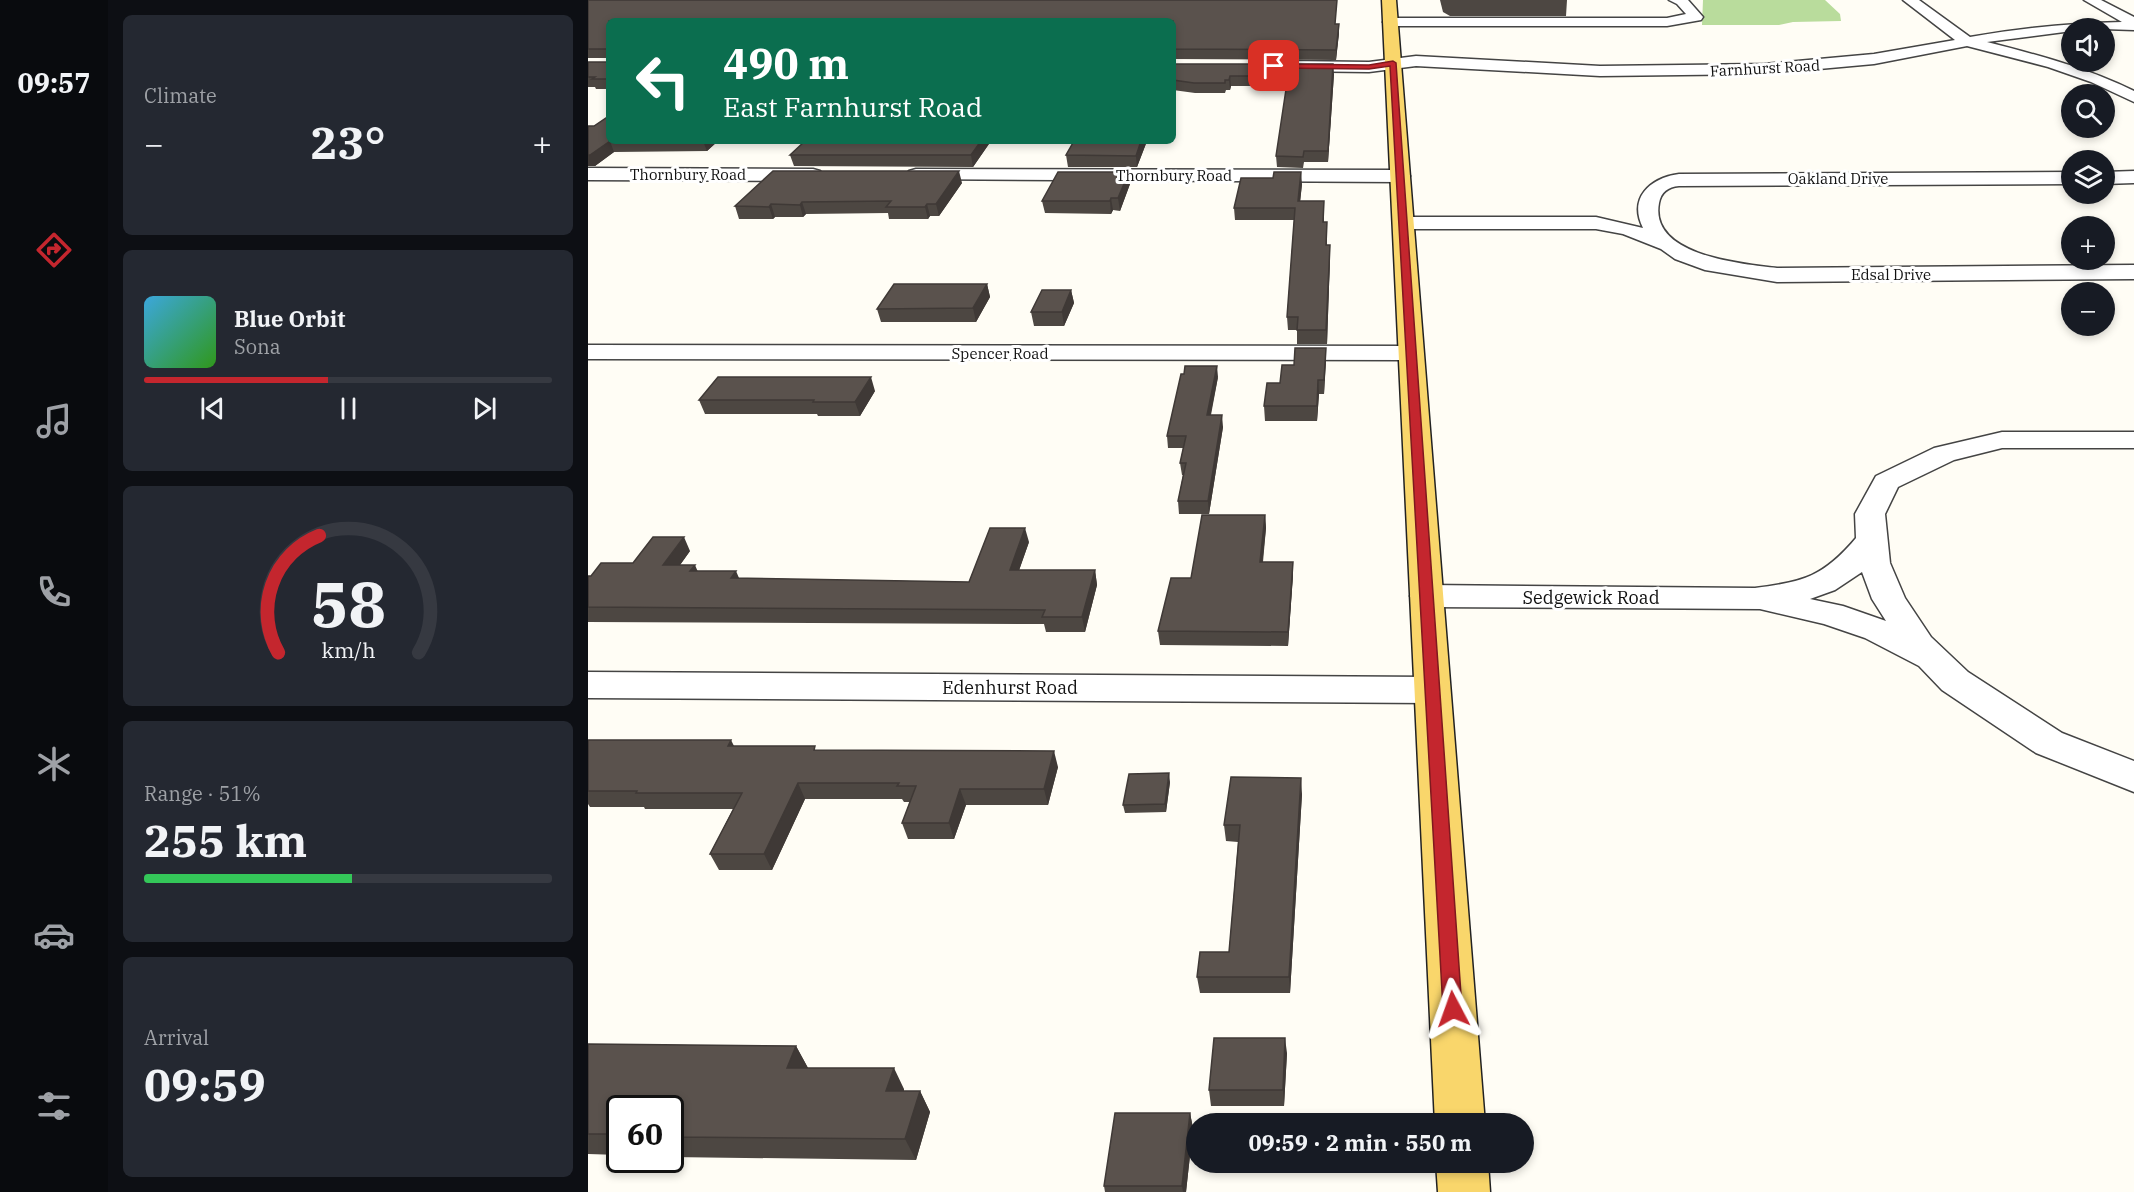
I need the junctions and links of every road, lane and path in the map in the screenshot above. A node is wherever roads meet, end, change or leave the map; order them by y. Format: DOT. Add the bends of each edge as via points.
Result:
graph roads {
  1 [pos="1676,0"];
  2 [pos="1910,0"];
  3 [pos="2091,0"];
  4 [pos="1390,17"];
  5 [pos="2134,25"];
  6 [pos="1968,42"];
  7 [pos="1393,63"];
  8 [pos="1274,66"];
  9 [pos="2132,95"];
  10 [pos="588,174"];
  11 [pos="826,175"];
  12 [pos="898,175"];
  13 [pos="1400,176"];
  14 [pos="2134,177"];
  15 [pos="2061,178"];
  16 [pos="2115,178"];
  17 [pos="1647,207"];
  18 [pos="1403,223"];
  19 [pos="1596,223"];
  20 [pos="1663,238"];
  21 [pos="2134,272"];
  22 [pos="588,352"];
  23 [pos="1411,353"];
  24 [pos="2134,440"];
  25 [pos="1872,539"];
  26 [pos="1427,596"];
  27 [pos="1755,599"];
  28 [pos="1945,671"];
  29 [pos="588,685"];
  30 [pos="1432,690"];
  31 [pos="2134,777"];
  32 [pos="1459,1113"];
  33 [pos="1463,1173"];
  34 [pos="1464,1192"];
  1 -- 4 [label="street" via="1681,0 1696,17 1667,22 1511,22 1513,28"];
  2 -- 6 [label="street"];
  3 -- 5 [label="street"];
  4 -- 7 [label="main road"];
  5 -- 6 [label="street, Farnhurst Road" via="2051,29"];
  6 -- 7 [label="street, Farnhurst Road" via="1874,59 1764,69 1600,71"];
  6 -- 9 [label="street" via="2053,64"];
  7 -- 8 [label="street, Farnhurst Road" via="1369,67"];
  7 -- 13 [label="main road"];
  10 -- 11 [label="street, Thornbury Road"];
  12 -- 13 [label="street, Thornbury Road"];
  13 -- 18 [label="main road"];
  14 -- 16 [label="street"];
  15 -- 17 [label="street, Oakland Drive" via="1698,178 1662,184"];
  17 -- 19 [label="street"];
  17 -- 20 [label="street" via="1649,220"];
  18 -- 19 [label="street"];
  18 -- 23 [label="main road"];
  19 -- 20 [label="street, Edsal Drive"];
  20 -- 21 [label="street, Edsal Drive" via="1703,263 1777,274"];
  22 -- 23 [label="street, Spencer Road"];
  23 -- 26 [label="main road"];
  24 -- 25 [label="street" via="2002,440 1944,454 1886,482 1870,514"];
  25 -- 27 [label="street" via="1844,571 1814,587"];
  25 -- 28 [label="street" via="1874,563 1889,599 1919,645"];
  26 -- 27 [label="street, Sedgewick Road"];
  26 -- 30 [label="main road"];
  27 -- 28 [label="street" via="1840,617 1877,630"];
  28 -- 31 [label="street" via="2049,743"];
  29 -- 30 [label="street, Edenhurst Road"];
  30 -- 32 [label="main road"];
  33 -- 34 [label="main road"];
}
